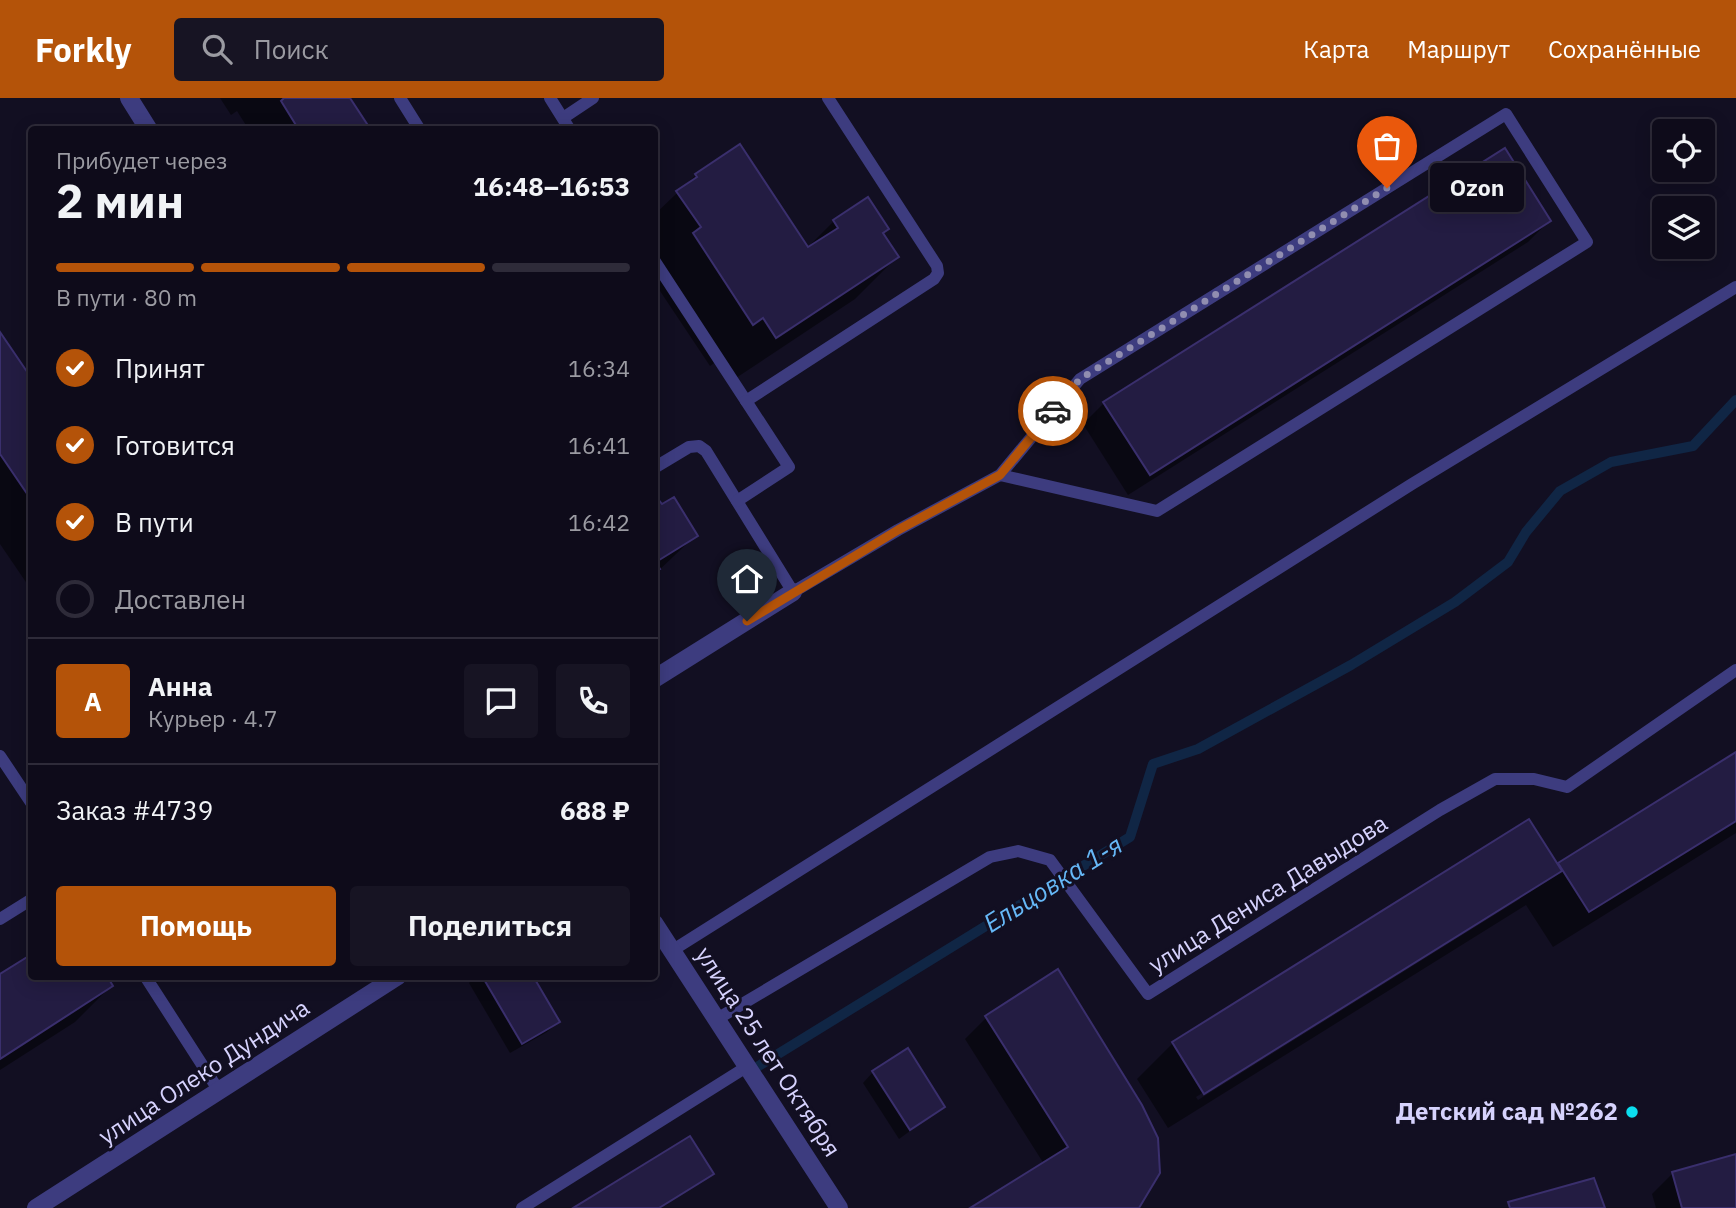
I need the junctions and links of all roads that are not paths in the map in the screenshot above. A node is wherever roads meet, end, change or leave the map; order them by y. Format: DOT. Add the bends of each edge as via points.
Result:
graph roads {
  1 [pos="129,98"];
  2 [pos="400,98"];
  3 [pos="550,98"];
  4 [pos="593,98"];
  5 [pos="828,98"];
  6 [pos="562,118"];
  7 [pos="146,126"];
  8 [pos="418,126"];
  9 [pos="567,126"];
  10 [pos="658,266"];
  11 [pos="1736,287"];
  12 [pos="746,401"];
  13 [pos="658,466"];
  14 [pos="1000,475"];
  15 [pos="737,501"];
  16 [pos="793,592"];
  17 [pos="1736,670"];
  18 [pos="658,676"];
  19 [pos="0,756"];
  20 [pos="28,798"];
  21 [pos="28,902"];
  22 [pos="0,919"];
  23 [pos="658,929"];
  24 [pos="673,950"];
  25 [pos="148,980"];
  26 [pos="392,980"];
  27 [pos="717,1019"];
  28 [pos="748,1066"];
  29 [pos="219,1091"];
  30 [pos="36,1208"];
  31 [pos="522,1208"];
  32 [pos="839,1208"];
  1 -- 7 [label="street"];
  2 -- 8 [label="lane"];
  3 -- 6 [label="lane"];
  4 -- 6 [label="lane"];
  5 -- 12 [label="lane" via="938,273"];
  6 -- 9 [label="lane"];
  10 -- 12 [label="lane"];
  11 -- 24 [label="lane" via="1331,534"];
  12 -- 15 [label="lane" via="789,467"];
  13 -- 15 [label="lane" via="699,446"];
  14 -- 14 [label="lane" via="1080,379 1506,114 1587,242 1157,511"];
  14 -- 16 [label="lane"];
  15 -- 16 [label="lane"];
  16 -- 18 [label="street"];
  17 -- 27 [label="lane, улица Дениса Давыдова" via="1567,787 1534,779 1495,779 1148,994 1050,860 1018,851 990,857"];
  19 -- 20 [label="lane"];
  21 -- 22 [label="lane"];
  23 -- 24 [label="street, улица 25 лет Октября"];
  24 -- 27 [label="street, улица 25 лет Октября"];
  25 -- 29 [label="lane"];
  26 -- 29 [label="street, улица Олеко Дундича"];
  27 -- 28 [label="street, улица 25 лет Октября"];
  28 -- 31 [label="lane"];
  28 -- 32 [label="street, улица 25 лет Октября"];
  29 -- 30 [label="street, улица Олеко Дундича"];
}
